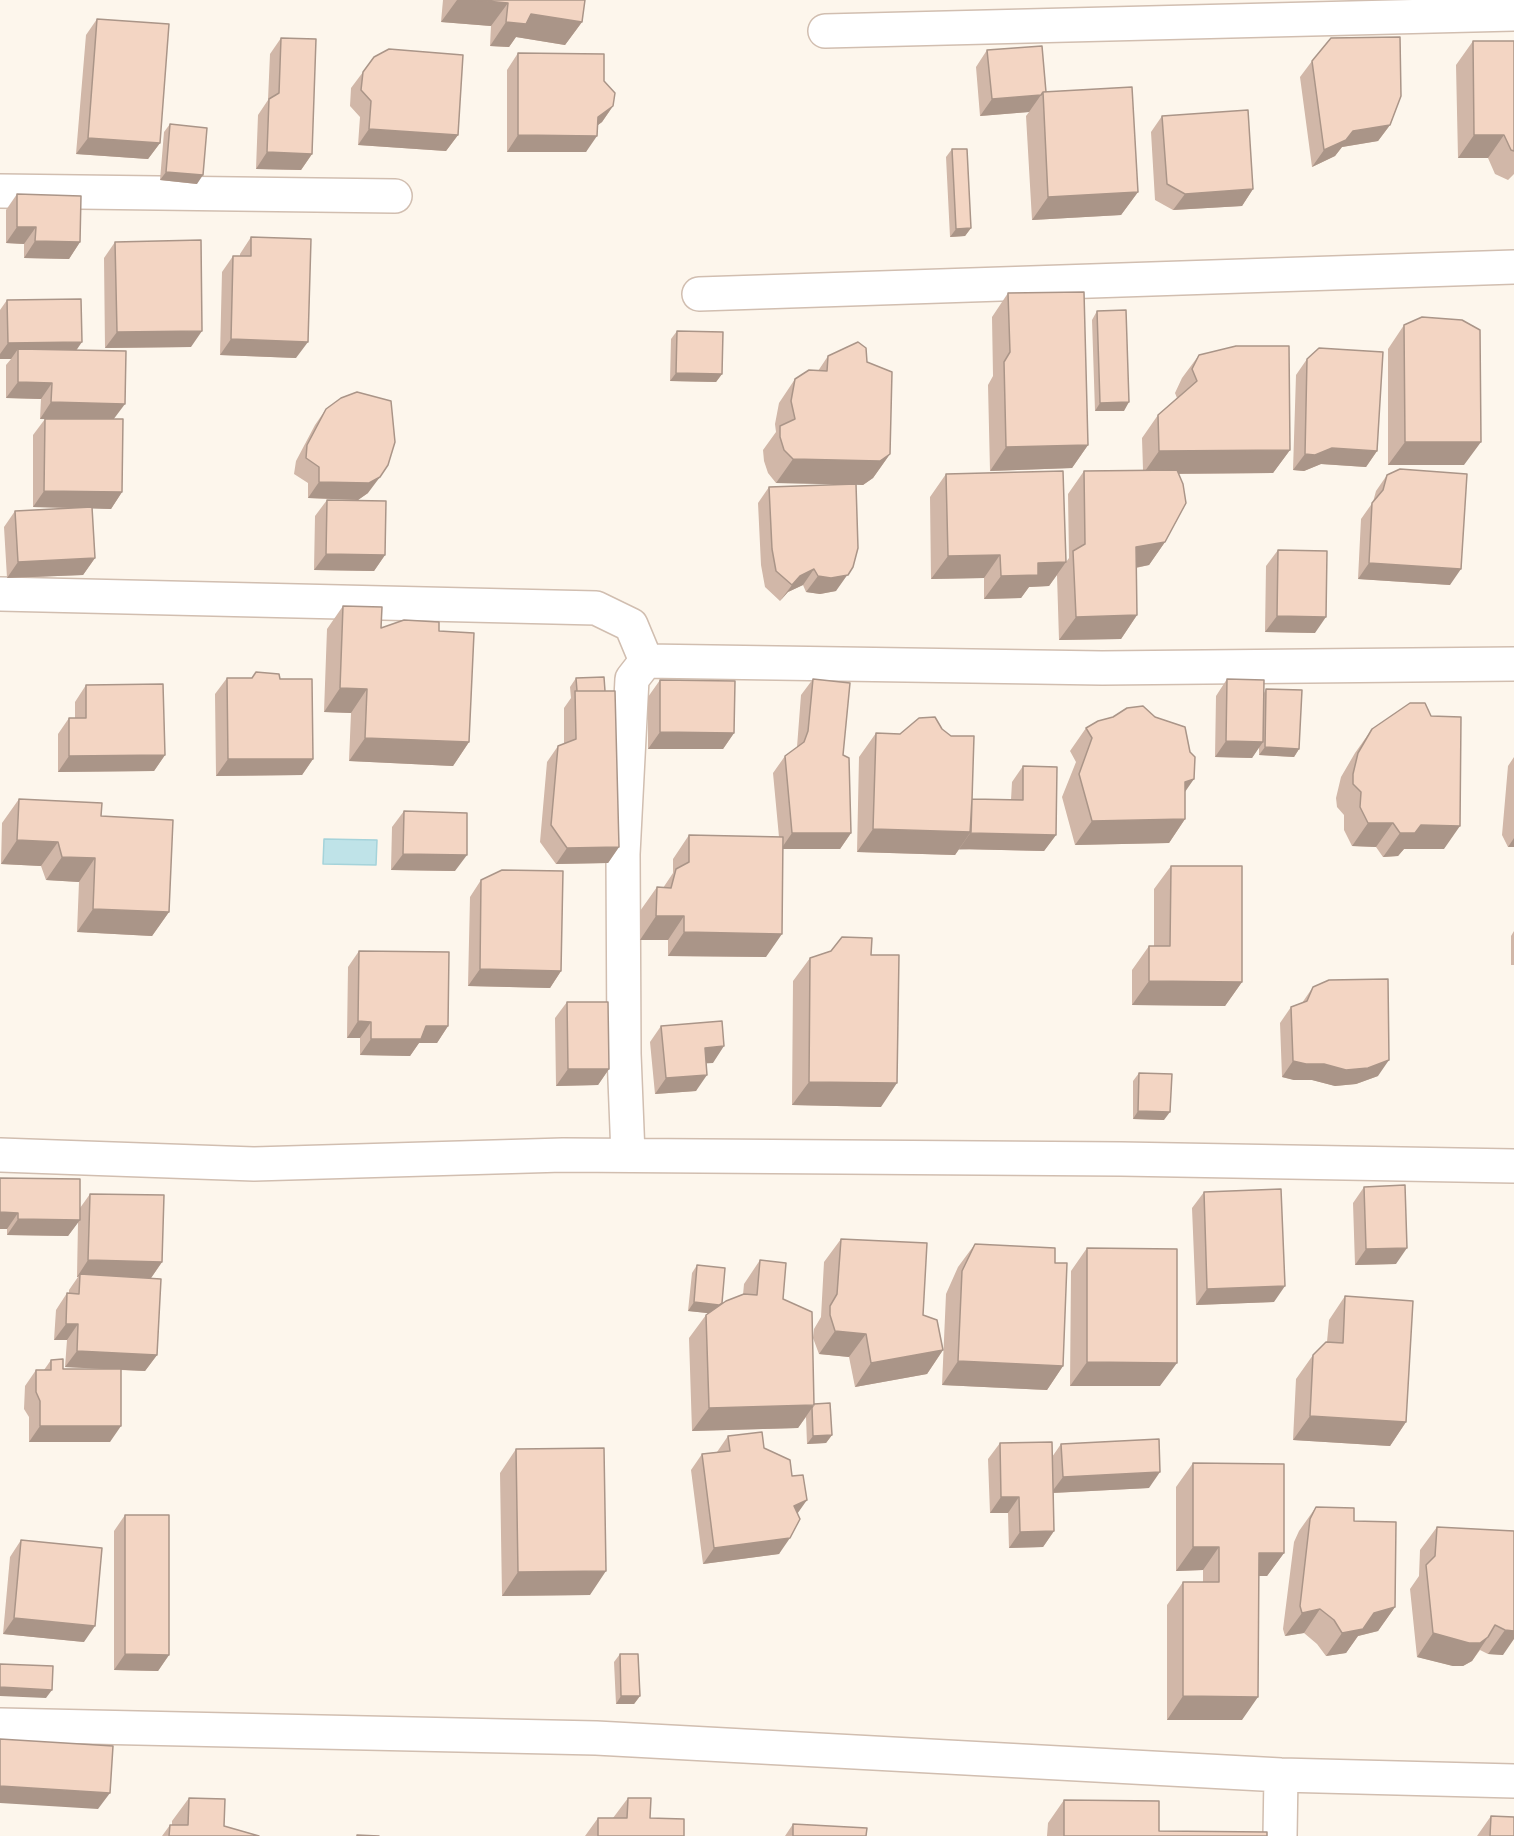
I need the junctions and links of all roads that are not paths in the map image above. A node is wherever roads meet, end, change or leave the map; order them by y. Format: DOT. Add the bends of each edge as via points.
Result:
graph roads {
  1 [pos="1514,14"];
  2 [pos="825,31"];
  3 [pos="0,191"];
  4 [pos="395,196"];
  5 [pos="1514,267"];
  6 [pos="699,294"];
  7 [pos="0,594"];
  8 [pos="646,661"];
  9 [pos="1514,664"];
  10 [pos="0,1155"];
  11 [pos="628,1155"];
  12 [pos="1514,1166"];
  13 [pos="0,1725"];
  14 [pos="1281,1775"];
  15 [pos="1514,1781"];
  16 [pos="1280,1836"];
  1 -- 2 [label="street"];
  3 -- 4 [label="street"];
  5 -- 6 [label="street"];
  7 -- 8 [label="street" via="596,608 631,625"];
  8 -- 9 [label="street" via="1102,668"];
  8 -- 11 [label="street" via="632,679 623,854"];
  10 -- 11 [label="street" via="254,1164"];
  11 -- 12 [label="street"];
  13 -- 14 [label="street" via="596,1738"];
  14 -- 15 [label="street"];
  14 -- 16 [label="street"];
}
